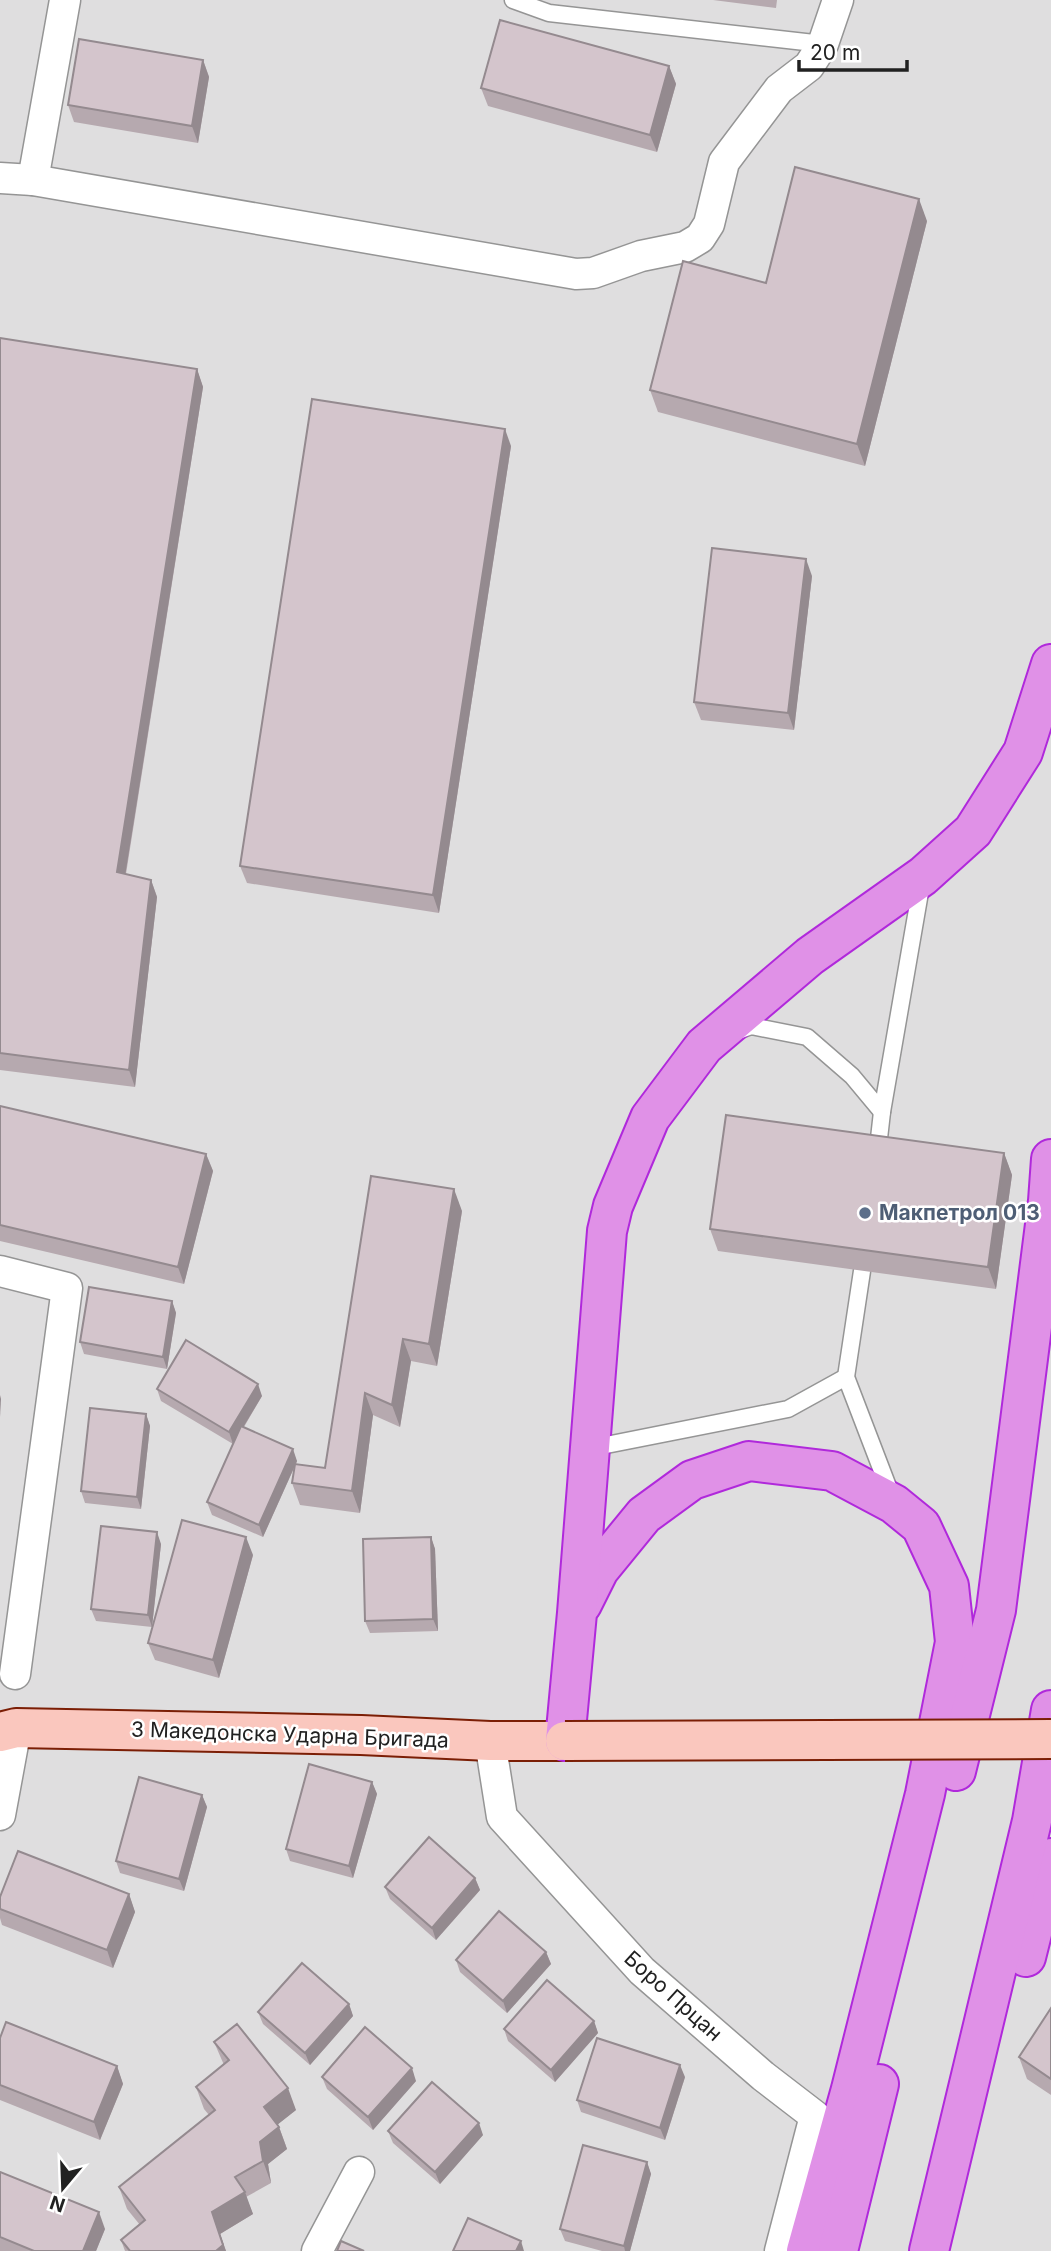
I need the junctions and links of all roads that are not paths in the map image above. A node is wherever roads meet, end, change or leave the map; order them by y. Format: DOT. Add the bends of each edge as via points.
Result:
graph roads {
  1 [pos="65,0"];
  2 [pos="513,0"];
  3 [pos="838,0"];
  4 [pos="823,44"];
  5 [pos="0,178"];
  6 [pos="33,180"];
  7 [pos="1051,664"];
  8 [pos="923,876"];
  9 [pos="704,1046"];
  10 [pos="882,1112"];
  11 [pos="877,1157"];
  12 [pos="1051,1158"];
  13 [pos="0,1271"];
  14 [pos="862,1271"];
  15 [pos="846,1377"];
  16 [pos="588,1449"];
  17 [pos="894,1504"];
  18 [pos="577,1613"];
  19 [pos="15,1674"];
  20 [pos="1051,1710"];
  21 [pos="5,1727"];
  22 [pos="1051,1739"];
  23 [pos="490,1741"];
  24 [pos="565,1741"];
  25 [pos="0,1815"];
  26 [pos="1051,1858"];
  27 [pos="359,2172"];
  28 [pos="317,2251"];
  29 [pos="780,2251"];
  30 [pos="806,2251"];
  31 [pos="838,2251"];
  32 [pos="929,2251"];
  33 [pos="954,2251"];
  1 -- 6 [label="street"];
  2 -- 4 [label="lane" via="550,13"];
  3 -- 4 [label="street"];
  4 -- 6 [label="street" via="809,66 779,89 724,162 709,224 700,238 685,247 593,273 576,274"];
  5 -- 6 [label="street"];
  7 -- 8 [label="highway" via="1023,752 973,831"];
  8 -- 9 [label="highway" via="810,956"];
  8 -- 10 [label="lane"];
  9 -- 10 [label="lane" via="751,1026 807,1037 852,1076"];
  9 -- 16 [label="highway" via="650,1118 613,1206"];
  10 -- 11 [label="lane"];
  12 -- 31 [label="highway" via="996,1610"];
  13 -- 19 [label="street" via="66,1287"];
  14 -- 15 [label="lane"];
  15 -- 16 [label="lane" via="788,1409"];
  15 -- 17 [label="lane"];
  16 -- 18 [label="highway"];
  17 -- 18 [label="highway" via="832,1471 749,1461 692,1480 644,1514 599,1570"];
  17 -- 30 [label="highway" via="921,1526 949,1586 956,1642 925,1794"];
  18 -- 24 [label="highway"];
  20 -- 32 [label="highway" via="1032,1821"];
  21 -- 23 [label="main road, 3 Македонска Ударна Бригада"];
  21 -- 25 [label="street"];
  22 -- 24 [label="main road, 3 Македонска Ударна Бригада, bridge"];
  23 -- 24 [label="main road, 3 Македонска Ударна Бригада"];
  23 -- 29 [label="street, Боро Прцан" via="502,1817 642,1971 815,2116"];
  26 -- 33 [label="highway"];
  27 -- 28 [label="street"];
}
